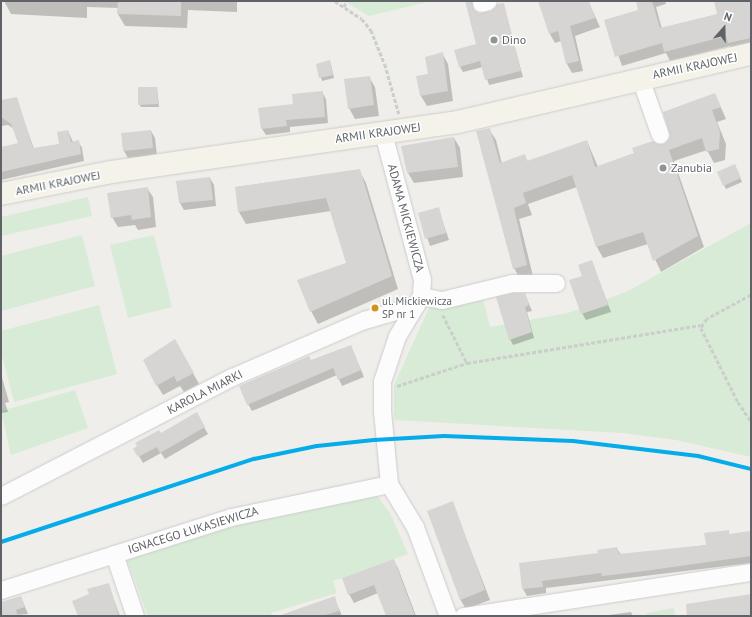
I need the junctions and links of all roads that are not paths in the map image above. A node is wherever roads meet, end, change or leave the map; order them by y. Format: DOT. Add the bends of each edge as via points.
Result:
graph roads {
  1 [pos="751,54"];
  2 [pos="640,78"];
  3 [pos="383,133"];
  4 [pos="660,136"];
  5 [pos="1,194"];
  6 [pos="556,283"];
  7 [pos="422,300"];
  8 [pos="388,476"];
  9 [pos="1,496"];
  10 [pos="114,554"];
  11 [pos="751,572"];
  12 [pos="1,590"];
  13 [pos="135,616"];
  14 [pos="448,616"];
  15 [pos="463,616"];
  1 -- 2 [label="main road, ARMII KRAJOWEJ"];
  2 -- 3 [label="main road, ARMII KRAJOWEJ" via="458,122"];
  2 -- 4 [label="street"];
  3 -- 5 [label="main road, ARMII KRAJOWEJ" via="111,172"];
  3 -- 7 [label="street, ADAMA MICKIEWICZA" via="422,280"];
  6 -- 7 [label="street, KAROLA MIARKI" via="512,283 449,299"];
  7 -- 8 [label="street" via="397,336 382,381"];
  7 -- 9 [label="street, KAROLA MIARKI" via="364,320 232,377"];
  8 -- 10 [label="street, IGNACEGO ŁUKASIEWICZA" via="244,513"];
  8 -- 14 [label="street" via="415,527"];
  10 -- 12 [label="street, IGNACEGO ŁUKASIEWICZA"];
  10 -- 13 [label="street"];
  11 -- 15 [label="street"];
}
